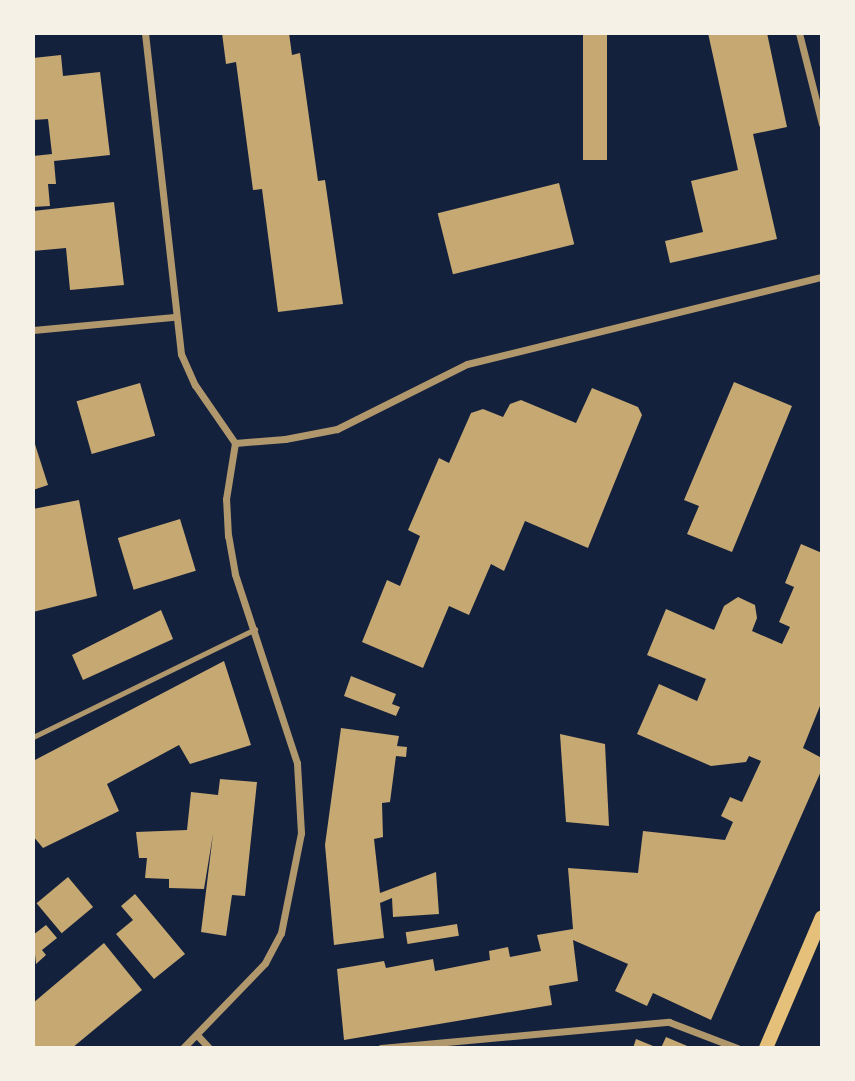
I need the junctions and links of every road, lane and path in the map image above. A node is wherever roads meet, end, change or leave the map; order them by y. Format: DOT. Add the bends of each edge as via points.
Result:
graph roads {
  1 [pos="145,33"];
  2 [pos="799,33"];
  3 [pos="822,124"];
  4 [pos="822,277"];
  5 [pos="174,317"];
  6 [pos="33,330"];
  7 [pos="235,443"];
  8 [pos="255,629"];
  9 [pos="33,737"];
  10 [pos="822,917"];
  11 [pos="197,1035"];
  12 [pos="183,1048"];
  13 [pos="209,1048"];
  14 [pos="381,1048"];
  15 [pos="737,1048"];
  16 [pos="766,1048"];
  1 -- 5 [label="street"];
  2 -- 3 [label="street"];
  4 -- 7 [label="street" via="467,364 337,429"];
  5 -- 6 [label="street"];
  5 -- 7 [label="street" via="181,354 195,385"];
  7 -- 8 [label="street" via="226,499 228,536 235,574"];
  8 -- 9 [label="lane"];
  8 -- 11 [label="street" via="297,763 301,821 297,869 281,933 265,963"];
  10 -- 16 [label="main road"];
  11 -- 12 [label="street"];
  11 -- 13 [label="street"];
  14 -- 15 [label="street" via="668,1023"];
}
